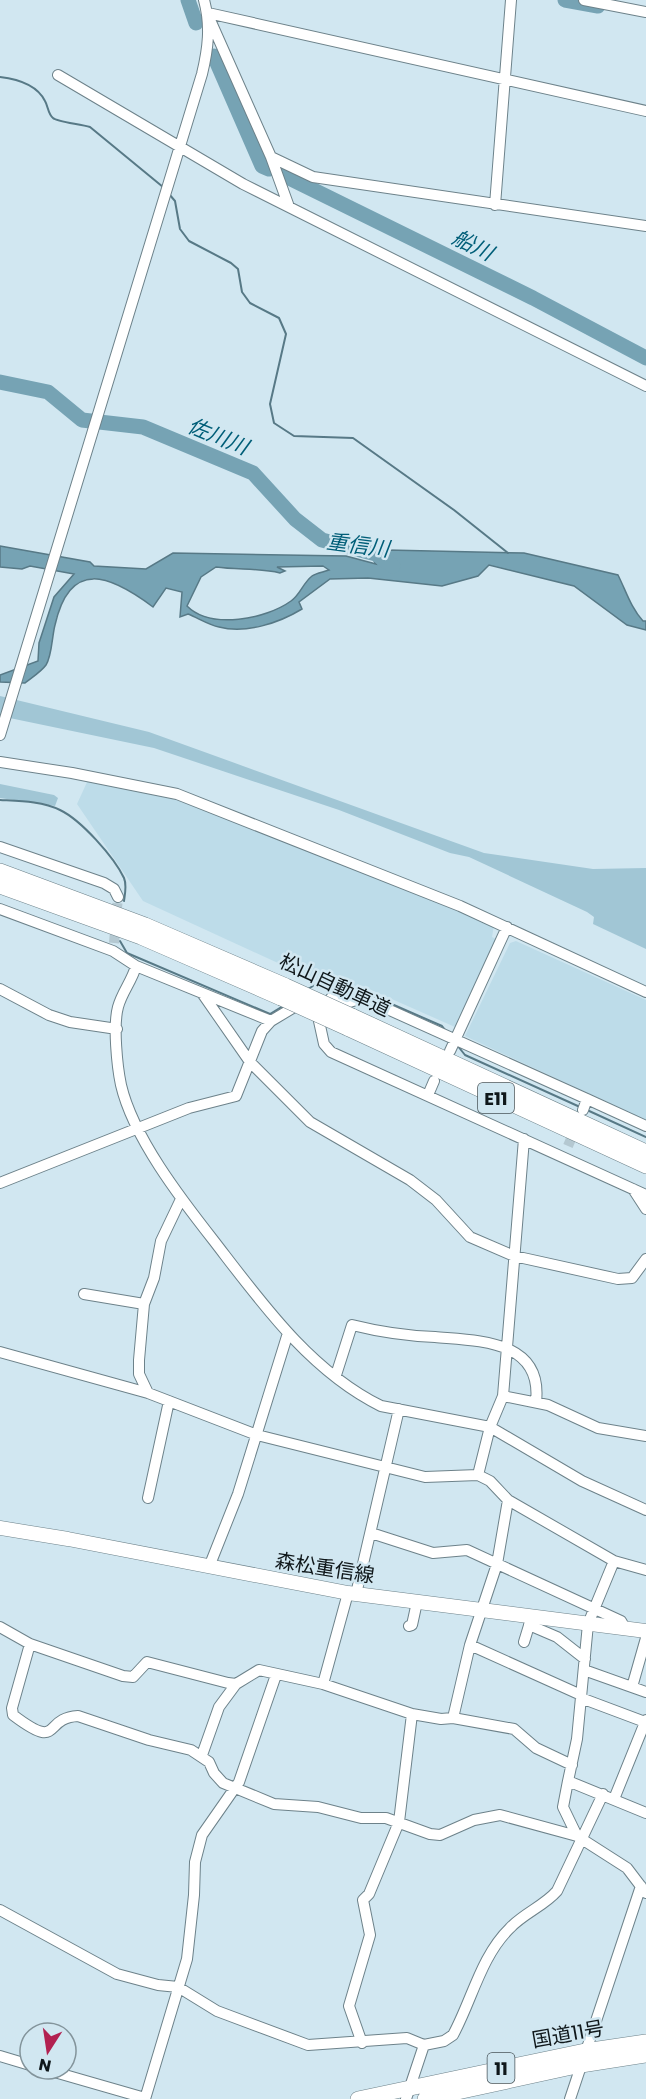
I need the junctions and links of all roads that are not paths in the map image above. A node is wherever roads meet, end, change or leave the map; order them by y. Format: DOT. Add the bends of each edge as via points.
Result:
graph roads {
  1 [pos="204,0"];
  2 [pos="511,0"];
  3 [pos="584,0"];
  4 [pos="646,12"];
  5 [pos="208,13"];
  6 [pos="58,75"];
  7 [pos="505,80"];
  8 [pos="646,111"];
  9 [pos="178,152"];
  10 [pos="272,157"];
  11 [pos="288,204"];
  12 [pos="495,205"];
  13 [pos="646,225"];
  14 [pos="646,386"];
  15 [pos="0,735"];
  16 [pos="0,762"];
  17 [pos="0,847"];
  18 [pos="0,871"];
  19 [pos="0,886"];
  20 [pos="118,897"];
  21 [pos="0,910"];
  22 [pos="507,927"];
  23 [pos="136,966"];
  24 [pos="0,989"];
  25 [pos="283,992"];
  26 [pos="646,992"];
  27 [pos="201,993"];
  28 [pos="307,1000"];
  29 [pos="271,1021"];
  30 [pos="350,1022"];
  31 [pos="117,1029"];
  32 [pos="456,1039"];
  33 [pos="450,1051"];
  34 [pos="250,1062"];
  35 [pos="434,1081"];
  36 [pos="428,1095"];
  37 [pos="587,1099"];
  38 [pos="583,1110"];
  39 [pos="646,1126"];
  40 [pos="140,1129"];
  41 [pos="524,1139"];
  42 [pos="646,1152"];
  43 [pos="646,1166"];
  44 [pos="0,1183"];
  45 [pos="633,1189"];
  46 [pos="646,1195"];
  47 [pos="181,1199"];
  48 [pos="646,1209"];
  49 [pos="514,1256"];
  50 [pos="646,1259"];
  51 [pos="84,1294"];
  52 [pos="144,1304"];
  53 [pos="288,1333"];
  54 [pos="507,1350"];
  55 [pos="0,1352"];
  56 [pos="336,1375"];
  57 [pos="148,1393"];
  58 [pos="503,1396"];
  59 [pos="169,1401"];
  60 [pos="536,1402"];
  61 [pos="399,1409"];
  62 [pos="490,1427"];
  63 [pos="257,1435"];
  64 [pos="646,1436"];
  65 [pos="387,1468"];
  66 [pos="478,1475"];
  67 [pos="148,1498"];
  68 [pos="508,1500"];
  69 [pos="646,1510"];
  70 [pos="0,1528"];
  71 [pos="371,1533"];
  72 [pos="614,1561"];
  73 [pos="497,1564"];
  74 [pos="209,1567"];
  75 [pos="646,1570"];
  76 [pos="352,1594"];
  77 [pos="417,1602"];
  78 [pos="594,1609"];
  79 [pos="483,1610"];
  80 [pos="531,1621"];
  81 [pos="588,1624"];
  82 [pos="409,1626"];
  83 [pos="0,1627"];
  84 [pos="625,1629"];
  85 [pos="646,1631"];
  86 [pos="646,1638"];
  87 [pos="524,1642"];
  88 [pos="30,1644"];
  89 [pos="470,1645"];
  90 [pos="584,1665"];
  91 [pos="276,1675"];
  92 [pos="236,1684"];
  93 [pos="323,1684"];
  94 [pos="632,1687"];
  95 [pos="646,1692"];
  96 [pos="581,1697"];
  97 [pos="412,1714"];
  98 [pos="453,1718"];
  99 [pos="645,1721"];
  100 [pos="202,1755"];
  101 [pos="572,1765"];
  102 [pos="568,1781"];
  103 [pos="235,1790"];
  104 [pos="608,1797"];
  105 [pos="646,1813"];
  106 [pos="399,1822"];
  107 [pos="580,1837"];
  108 [pos="643,1890"];
  109 [pos="0,1910"];
  110 [pos="178,1987"];
  111 [pos="646,2042"];
  112 [pos="362,2043"];
  113 [pos="424,2045"];
  114 [pos="646,2055"];
  115 [pos="0,2056"];
  116 [pos="583,2058"];
  117 [pos="18,2061"];
  118 [pos="78,2079"];
  119 [pos="408,2093"];
  120 [pos="145,2099"];
  121 [pos="358,2099"];
  122 [pos="425,2099"];
  123 [pos="570,2099"];
  1 -- 5 [label="street"];
  2 -- 7 [label="street"];
  3 -- 4 [label="street"];
  5 -- 7 [label="street"];
  5 -- 9 [label="street" via="208,50"];
  5 -- 10 [label="street"];
  6 -- 9 [label="street"];
  7 -- 8 [label="street"];
  7 -- 12 [label="street"];
  9 -- 11 [label="street"];
  9 -- 15 [label="street"];
  10 -- 11 [label="street"];
  10 -- 12 [label="street" via="313,177"];
  11 -- 14 [label="street"];
  12 -- 13 [label="street"];
  16 -- 22 [label="street" via="177,794"];
  17 -- 20 [label="street" via="104,883"];
  18 -- 25 [label="highway, 松山自動車道 / E11" via="145,925"];
  19 -- 25 [label="highway, 松山自動車道 / E11"];
  21 -- 23 [label="street" via="114,947"];
  22 -- 26 [label="street"];
  22 -- 32 [label="street"];
  23 -- 27 [label="street"];
  23 -- 31 [label="street" via="117,1009"];
  24 -- 31 [label="street" via="49,1015"];
  25 -- 30 [label="highway, 松山自動車道 / E11, bridge"];
  27 -- 29 [label="street"];
  27 -- 34 [label="street"];
  28 -- 29 [label="street"];
  28 -- 32 [label="street" via="318,993 343,1004 363,998"];
  28 -- 36 [label="street" via="318,1012 324,1044 331,1052"];
  29 -- 34 [label="street" via="262,1031"];
  30 -- 42 [label="highway, 松山自動車道 / E11"];
  30 -- 43 [label="highway, 松山自動車道 / E11"];
  31 -- 40 [label="street" via="121,1084"];
  32 -- 33 [label="street"];
  32 -- 37 [label="street"];
  34 -- 40 [label="street" via="236,1096 189,1108"];
  34 -- 49 [label="street" via="310,1122 410,1180 436,1200 470,1237"];
  35 -- 36 [label="street"];
  36 -- 41 [label="street"];
  37 -- 38 [label="street"];
  37 -- 39 [label="street"];
  40 -- 44 [label="street"];
  40 -- 47 [label="street"];
  41 -- 45 [label="street" via="566,1151"];
  41 -- 49 [label="street"];
  45 -- 46 [label="street"];
  45 -- 48 [label="street"];
  47 -- 52 [label="street" via="161,1241"];
  47 -- 53 [label="street"];
  49 -- 50 [label="street" via="618,1279 632,1278"];
  49 -- 54 [label="street"];
  51 -- 52 [label="street"];
  52 -- 57 [label="street" via="139,1374"];
  53 -- 56 [label="street"];
  53 -- 63 [label="street"];
  54 -- 56 [label="street" via="482,1340 401,1334 352,1325"];
  54 -- 58 [label="street"];
  54 -- 60 [label="street" via="532,1369"];
  55 -- 57 [label="street"];
  56 -- 61 [label="street" via="364,1398"];
  57 -- 59 [label="street"];
  58 -- 60 [label="street"];
  58 -- 62 [label="street"];
  59 -- 63 [label="street"];
  59 -- 67 [label="street"];
  60 -- 64 [label="street" via="598,1428"];
  61 -- 62 [label="street"];
  61 -- 65 [label="street"];
  62 -- 66 [label="street"];
  62 -- 69 [label="street" via="582,1481"];
  63 -- 65 [label="street"];
  63 -- 74 [label="street"];
  65 -- 66 [label="street" via="424,1477"];
  65 -- 71 [label="street"];
  66 -- 68 [label="street" via="490,1481"];
  68 -- 72 [label="street"];
  68 -- 73 [label="street"];
  70 -- 74 [label="main road, 森松重信線"];
  71 -- 73 [label="street" via="433,1553 467,1550"];
  71 -- 76 [label="street"];
  72 -- 75 [label="street"];
  72 -- 78 [label="street"];
  73 -- 78 [label="street"];
  73 -- 79 [label="street"];
  74 -- 76 [label="main road, 森松重信線"];
  76 -- 77 [label="main road, 森松重信線"];
  76 -- 93 [label="street"];
  77 -- 79 [label="main road, 森松重信線"];
  77 -- 82 [label="street"];
  78 -- 81 [label="street"];
  78 -- 84 [label="street" via="621,1621"];
  79 -- 80 [label="main road, 森松重信線"];
  79 -- 89 [label="street"];
  80 -- 81 [label="main road, 森松重信線"];
  80 -- 87 [label="street"];
  80 -- 90 [label="street" via="557,1637"];
  81 -- 84 [label="main road, 森松重信線"];
  81 -- 90 [label="street"];
  83 -- 88 [label="street"];
  84 -- 85 [label="main road, 森松重信線"];
  86 -- 94 [label="street"];
  88 -- 92 [label="street" via="123,1676 133,1677 147,1662"];
  88 -- 100 [label="street" via="12,1708 13,1715 28,1727 45,1733 67,1716 78,1716"];
  89 -- 96 [label="street"];
  89 -- 98 [label="street"];
  90 -- 94 [label="street"];
  90 -- 96 [label="street"];
  91 -- 92 [label="street" via="259,1670"];
  91 -- 93 [label="street"];
  91 -- 103 [label="street"];
  92 -- 100 [label="street" via="219,1707"];
  93 -- 97 [label="street"];
  94 -- 95 [label="street"];
  96 -- 99 [label="street"];
  96 -- 101 [label="street"];
  97 -- 98 [label="street"];
  97 -- 106 [label="street"];
  98 -- 101 [label="street" via="514,1730 536,1748"];
  99 -- 104 [label="street"];
  100 -- 103 [label="street" via="214,1773"];
  101 -- 102 [label="street"];
  102 -- 104 [label="street"];
  102 -- 107 [label="street" via="563,1807"];
  103 -- 106 [label="street" via="274,1804"];
  103 -- 110 [label="street" via="202,1836 195,1862 191,1930"];
  104 -- 105 [label="street"];
  104 -- 107 [label="street"];
  106 -- 107 [label="street" via="420,1832 440,1835 474,1820 500,1815"];
  106 -- 112 [label="street" via="363,1900 370,1935 349,2006"];
  107 -- 108 [label="street" via="627,1868"];
  107 -- 113 [label="street" via="557,1891 509,1928 493,1948 453,2035"];
  108 -- 116 [label="street"];
  109 -- 110 [label="street" via="117,1974"];
  110 -- 112 [label="street" via="217,2012 308,2045"];
  110 -- 120 [label="street"];
  111 -- 116 [label="highway, 国道11号 / 11"];
  112 -- 113 [label="street" via="407,2038"];
  113 -- 119 [label="street"];
  114 -- 116 [label="highway, 国道11号 / 11"];
  115 -- 117 [label="street"];
  116 -- 119 [label="highway, 国道11号 / 11"];
  116 -- 122 [label="highway, 国道11号 / 11"];
  116 -- 123 [label="street"];
  118 -- 120 [label="street"];
  119 -- 121 [label="highway, 国道11号 / 11"];
}
